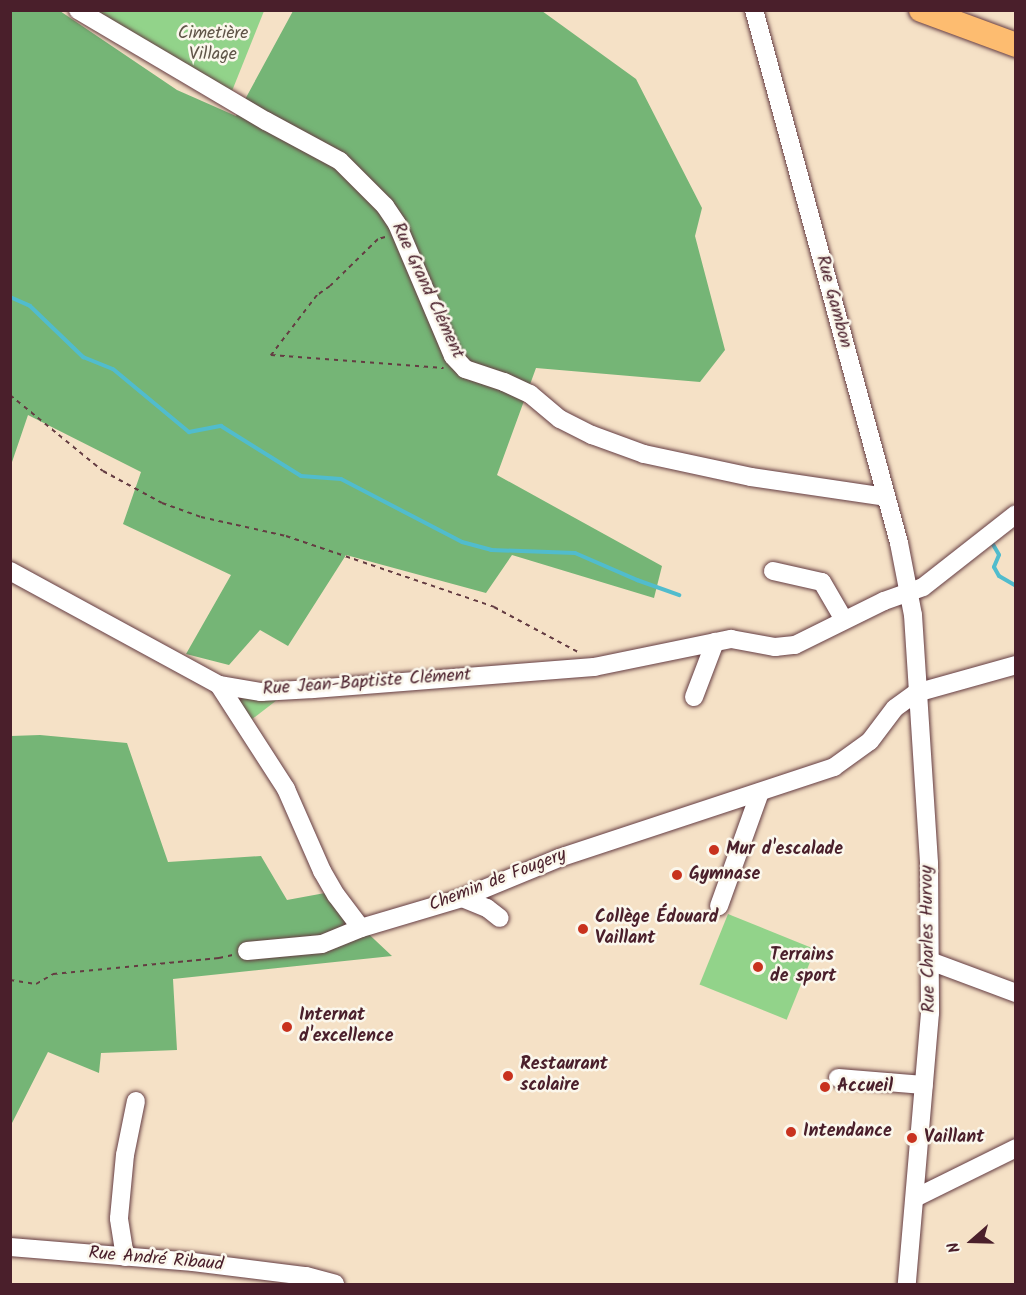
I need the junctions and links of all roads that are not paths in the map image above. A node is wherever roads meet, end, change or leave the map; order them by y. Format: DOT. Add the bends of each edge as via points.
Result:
graph roads {
  1 [pos="78,10"];
  2 [pos="754,10"];
  3 [pos="934,13"];
  4 [pos="1016,45"];
  5 [pos="886,496"];
  6 [pos="1016,514"];
  7 [pos="10,571"];
  8 [pos="774,571"];
  9 [pos="908,594"];
  10 [pos="843,620"];
  11 [pos="715,642"];
  12 [pos="1016,666"];
  13 [pos="219,685"];
  14 [pos="916,693"];
  15 [pos="694,697"];
  16 [pos="759,792"];
  17 [pos="462,898"];
  18 [pos="719,906"];
  19 [pos="500,918"];
  20 [pos="361,928"];
  21 [pos="247,951"];
  22 [pos="930,961"];
  23 [pos="1016,993"];
  24 [pos="838,1078"];
  25 [pos="924,1085"];
  26 [pos="136,1101"];
  27 [pos="1016,1148"];
  28 [pos="915,1198"];
  29 [pos="10,1247"];
  30 [pos="125,1257"];
  31 [pos="335,1284"];
  32 [pos="907,1284"];
  1 -- 5 [label="street, Rue Grand Clément" via="340,161 385,206 401,233 453,356 465,369 530,394 561,419 644,454 751,477"];
  2 -- 5 [label="street, Rue Gambon"];
  3 -- 4 [label="main road"];
  5 -- 9 [label="street, Rue Gambon"];
  6 -- 9 [label="street, Rue Jean-Baptiste Clément" via="923,587"];
  7 -- 13 [label="street, Rue Jean-Baptiste Clément"];
  8 -- 10 [label="street" via="822,582"];
  9 -- 10 [label="street, Rue Jean-Baptiste Clément"];
  9 -- 14 [label="street, Rue Charles Hurvoy" via="916,649"];
  10 -- 11 [label="street, Rue Jean-Baptiste Clément" via="795,645 731,639"];
  11 -- 13 [label="street, Rue Jean-Baptiste Clément" via="594,666 272,692"];
  11 -- 15 [label="street"];
  12 -- 14 [label="street"];
  13 -- 20 [label="street" via="286,789 322,871"];
  14 -- 16 [label="street, Chemin de Fougery" via="895,708 870,741 834,767"];
  14 -- 22 [label="street, Rue Charles Hurvoy" via="928,863"];
  16 -- 17 [label="street, Chemin de Fougery" via="559,858"];
  16 -- 18 [label="street"];
  17 -- 19 [label="street"];
  17 -- 20 [label="street, Chemin de Fougery"];
  20 -- 21 [label="street, Chemin de Fougery" via="322,944"];
  22 -- 23 [label="street"];
  22 -- 25 [label="street, Rue Charles Hurvoy"];
  24 -- 25 [label="street"];
  25 -- 28 [label="street, Rue Charles Hurvoy"];
  26 -- 30 [label="street" via="125,1155 119,1218"];
  27 -- 28 [label="street"];
  28 -- 32 [label="street, Rue Charles Hurvoy"];
  29 -- 30 [label="street, Rue André Ribaud"];
  30 -- 31 [label="street, Rue André Ribaud" via="306,1276"];
}
